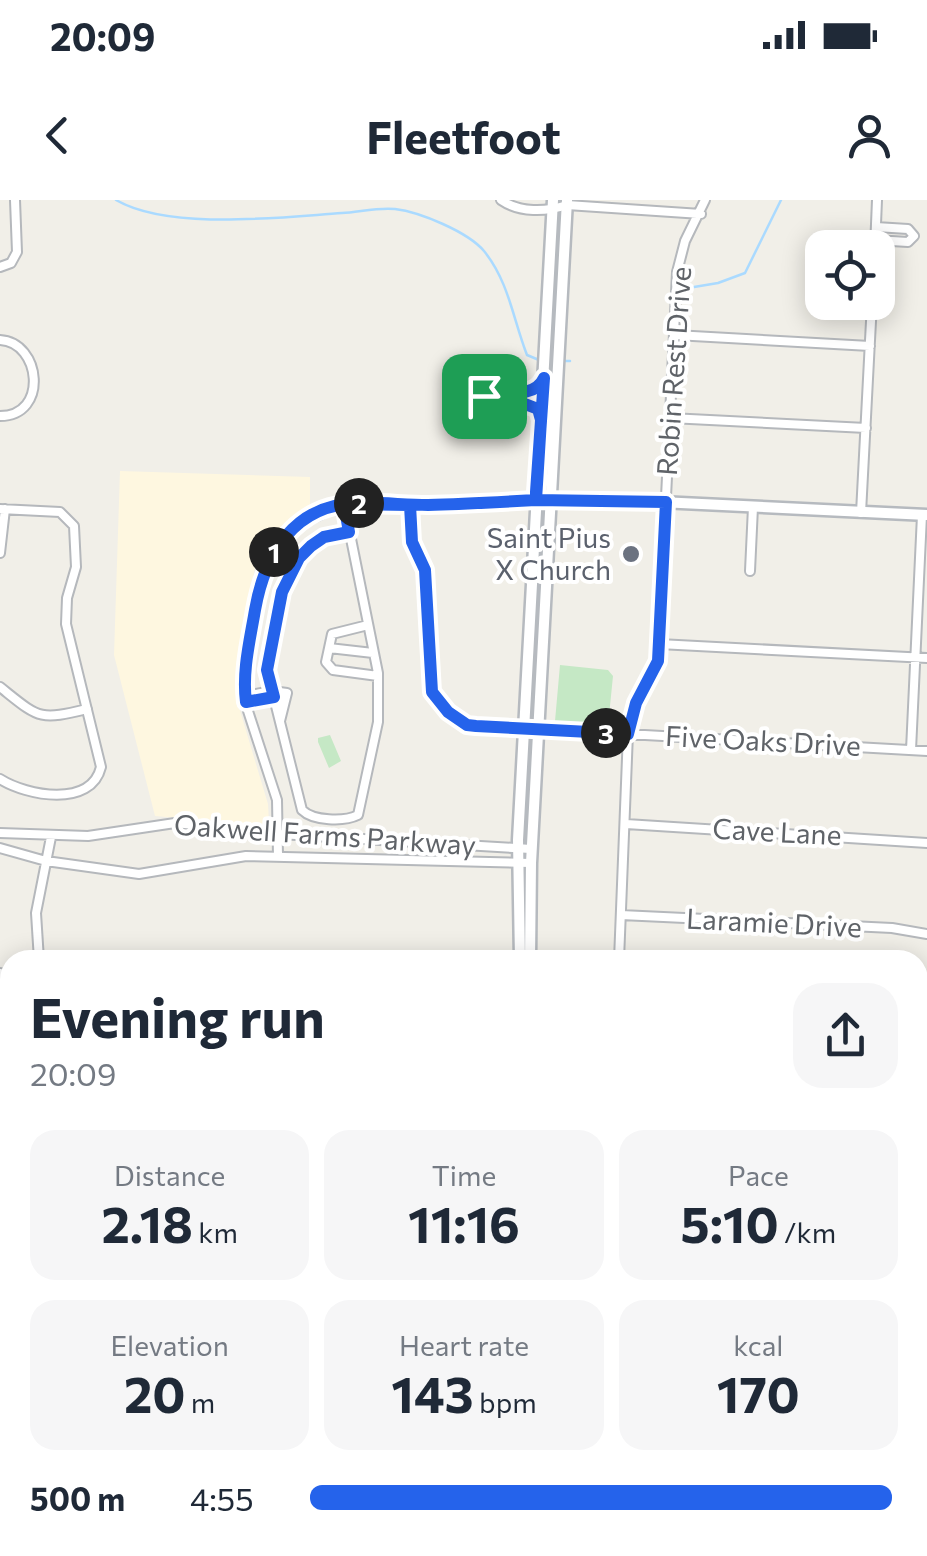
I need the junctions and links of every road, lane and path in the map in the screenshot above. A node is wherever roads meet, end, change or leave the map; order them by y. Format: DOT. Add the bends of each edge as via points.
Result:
graph roads {
  1 [pos="15,200"];
  2 [pos="705,200"];
  3 [pos="877,200"];
  4 [pos="506,202"];
  5 [pos="559,203"];
  6 [pos="530,205"];
  7 [pos="624,205"];
  8 [pos="701,214"];
  9 [pos="876,227"];
  10 [pos="876,230"];
  11 [pos="895,243"];
  12 [pos="0,267"];
  13 [pos="871,320"];
  14 [pos="674,335"];
  15 [pos="0,340"];
  16 [pos="870,346"];
  17 [pos="544,378"];
  18 [pos="511,392"];
  19 [pos="510,402"];
  20 [pos="0,416"];
  21 [pos="670,418"];
  22 [pos="541,420"];
  23 [pos="866,428"];
  24 [pos="536,500"];
  25 [pos="550,501"];
  26 [pos="666,502"];
  27 [pos="344,504"];
  28 [pos="410,505"];
  29 [pos="753,507"];
  30 [pos="3,509"];
  31 [pos="860,513"];
  32 [pos="925,515"];
  33 [pos="349,532"];
  34 [pos="0,553"];
  35 [pos="750,571"];
  36 [pos="368,626"];
  37 [pos="659,644"];
  38 [pos="329,648"];
  39 [pos="374,653"];
  40 [pos="914,658"];
  41 [pos="927,658"];
  42 [pos="378,676"];
  43 [pos="0,687"];
  44 [pos="273,694"];
  45 [pos="246,699"];
  46 [pos="87,710"];
  47 [pos="280,721"];
  48 [pos="524,730"];
  49 [pos="538,731"];
  50 [pos="628,734"];
  51 [pos="910,750"];
  52 [pos="927,751"];
  53 [pos="0,779"];
  54 [pos="626,824"];
  55 [pos="0,834"];
  56 [pos="279,834"];
  57 [pos="50,837"];
  58 [pos="927,843"];
  59 [pos="0,848"];
  60 [pos="518,848"];
  61 [pos="532,848"];
  62 [pos="278,856"];
  63 [pos="46,861"];
  64 [pos="517,862"];
  65 [pos="531,863"];
  66 [pos="621,915"];
  67 [pos="927,934"];
  68 [pos="524,942"];
  69 [pos="37,950"];
  70 [pos="522,950"];
  71 [pos="527,950"];
  72 [pos="619,950"];
  1 -- 12 [label="street" via="16,256"];
  2 -- 8 [label="street, Robin Rest Drive"];
  3 -- 9 [label="street"];
  4 -- 6 [label="street"];
  5 -- 6 [label="street"];
  5 -- 7 [label="street"];
  5 -- 17 [label="main road"];
  5 -- 25 [label="main road"];
  7 -- 8 [label="street"];
  8 -- 14 [label="street, Robin Rest Drive" via="679,261"];
  9 -- 10 [label="street"];
  9 -- 11 [label="street" via="908,229 914,236"];
  13 -- 16 [label="street"];
  14 -- 16 [label="street"];
  14 -- 21 [label="street, Robin Rest Drive"];
  15 -- 20 [label="street" via="27,354 32,386 24,409"];
  16 -- 23 [label="street"];
  17 -- 18 [label="street" via="540,388"];
  17 -- 22 [label="main road"];
  18 -- 19 [label="street"];
  18 -- 19 [label="street" via="484,396"];
  19 -- 22 [label="street" via="534,406"];
  21 -- 23 [label="street"];
  21 -- 26 [label="street, Robin Rest Drive"];
  22 -- 24 [label="main road"];
  23 -- 31 [label="street"];
  24 -- 25 [label="main road"];
  24 -- 28 [label="street"];
  24 -- 48 [label="main road"];
  25 -- 26 [label="main road"];
  25 -- 49 [label="main road"];
  26 -- 29 [label="main road"];
  26 -- 37 [label="street, Robin Rest Drive"];
  27 -- 28 [label="street"];
  27 -- 33 [label="street"];
  27 -- 45 [label="street" via="300,524 268,560 246,658"];
  28 -- 48 [label="street, Five Oaks Drive" via="412,542 425,570 434,698 467,725"];
  29 -- 31 [label="main road"];
  29 -- 35 [label="street"];
  30 -- 34 [label="street"];
  30 -- 46 [label="street" via="60,512 74,526 76,568 66,624"];
  31 -- 32 [label="main road"];
  32 -- 40 [label="street"];
  33 -- 36 [label="street"];
  33 -- 44 [label="street" via="311,546 282,592 267,670"];
  36 -- 38 [label="street" via="332,634"];
  36 -- 39 [label="street"];
  37 -- 40 [label="street"];
  37 -- 50 [label="street, Robin Rest Drive" via="656,670 636,703"];
  38 -- 39 [label="street"];
  38 -- 42 [label="street" via="326,662 333,670"];
  39 -- 42 [label="street"];
  40 -- 41 [label="street"];
  40 -- 51 [label="street"];
  42 -- 47 [label="street" via="378,722 358,814 350,819 302,810"];
  43 -- 46 [label="street" via="40,716"];
  44 -- 45 [label="street"];
  44 -- 47 [label="street"];
  44 -- 47 [label="street" via="287,693"];
  45 -- 56 [label="street" via="277,800"];
  46 -- 53 [label="street" via="101,768 94,784 76,794 50,793"];
  48 -- 49 [label="street, Five Oaks Drive"];
  48 -- 60 [label="main road"];
  49 -- 50 [label="street, Five Oaks Drive"];
  49 -- 61 [label="main road"];
  50 -- 51 [label="street, Five Oaks Drive"];
  50 -- 54 [label="street, Robin Rest Drive"];
  51 -- 52 [label="street, Five Oaks Drive"];
  54 -- 58 [label="street, Cave Lane"];
  54 -- 66 [label="street, Robin Rest Drive"];
  55 -- 57 [label="street, Oakwell Farms Parkway"];
  56 -- 57 [label="street, Oakwell Farms Parkway" via="175,822"];
  56 -- 60 [label="street, Oakwell Farms Parkway"];
  56 -- 62 [label="street"];
  57 -- 63 [label="street"];
  59 -- 63 [label="street, Oakwell Farms Parkway"];
  60 -- 61 [label="street, Oakwell Farms Parkway"];
  60 -- 64 [label="main road"];
  61 -- 65 [label="main road"];
  62 -- 63 [label="street, Oakwell Farms Parkway" via="139,874"];
  62 -- 64 [label="street, Oakwell Farms Parkway"];
  63 -- 69 [label="street"];
  64 -- 65 [label="street, Oakwell Farms Parkway"];
  64 -- 68 [label="main road"];
  65 -- 68 [label="main road"];
  66 -- 67 [label="street, Laramie Drive"];
  66 -- 72 [label="street, Robin Rest Drive"];
  68 -- 70 [label="main road"];
  68 -- 71 [label="main road"];
}
